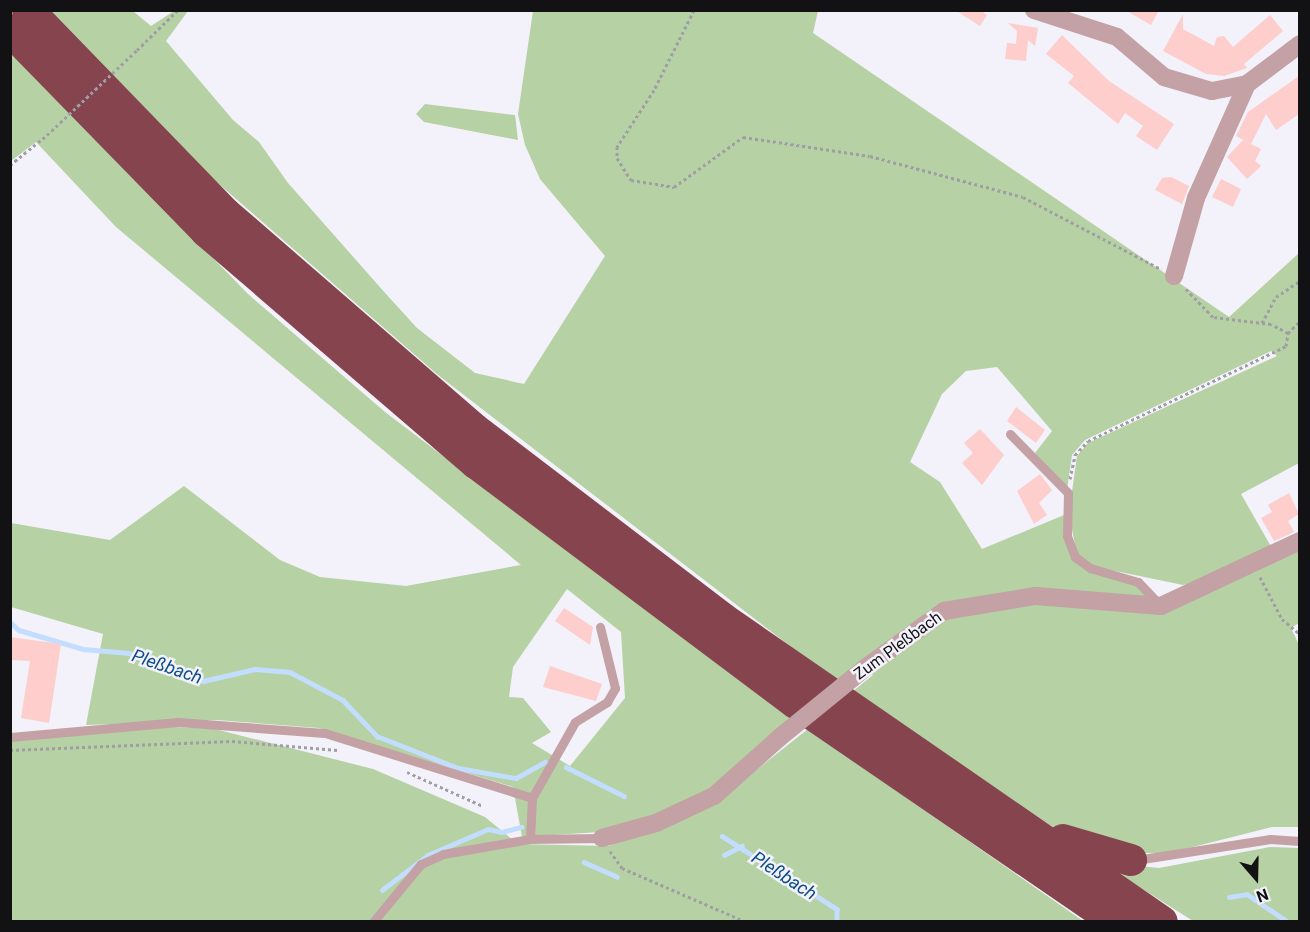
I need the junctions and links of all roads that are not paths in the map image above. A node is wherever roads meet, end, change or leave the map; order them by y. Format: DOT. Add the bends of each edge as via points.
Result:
graph roads {
  1 [pos="28,10"];
  2 [pos="1034,10"];
  3 [pos="10,30"];
  4 [pos="1299,44"];
  5 [pos="1247,84"];
  6 [pos="1174,276"];
  7 [pos="1010,434"];
  8 [pos="1299,541"];
  9 [pos="1161,606"];
  10 [pos="600,627"];
  11 [pos="10,737"];
  12 [pos="946,776"];
  13 [pos="532,798"];
  14 [pos="602,838"];
  15 [pos="530,839"];
  16 [pos="1299,841"];
  17 [pos="1131,860"];
  18 [pos="373,921"];
  19 [pos="1116,921"];
  20 [pos="1162,921"];
  1 -- 12 [label="highway" via="226,214 403,370 674,583"];
  2 -- 5 [label="street" via="1079,20 1117,37 1164,77 1188,86 1227,91"];
  3 -- 19 [label="highway" via="215,239 476,463 796,704"];
  4 -- 5 [label="street"];
  5 -- 6 [label="street" via="1196,198"];
  7 -- 9 [label="lane" via="1068,493 1068,536 1076,557 1090,568 1138,582"];
  8 -- 9 [label="street, Zum Pleßbach" via="1254,567"];
  9 -- 14 [label="street, Zum Pleßbach, bridge" via="1036,596 944,611 866,668 714,796 656,823"];
  10 -- 13 [label="lane" via="615,688 607,702 574,722"];
  11 -- 13 [label="lane" via="178,722 325,734"];
  12 -- 17 [label="highway" via="1072,845"];
  12 -- 20 [label="highway"];
  13 -- 15 [label="lane"];
  14 -- 15 [label="lane"];
  15 -- 18 [label="lane" via="468,847 421,864"];
  16 -- 17 [label="lane" via="1270,839"];
}
